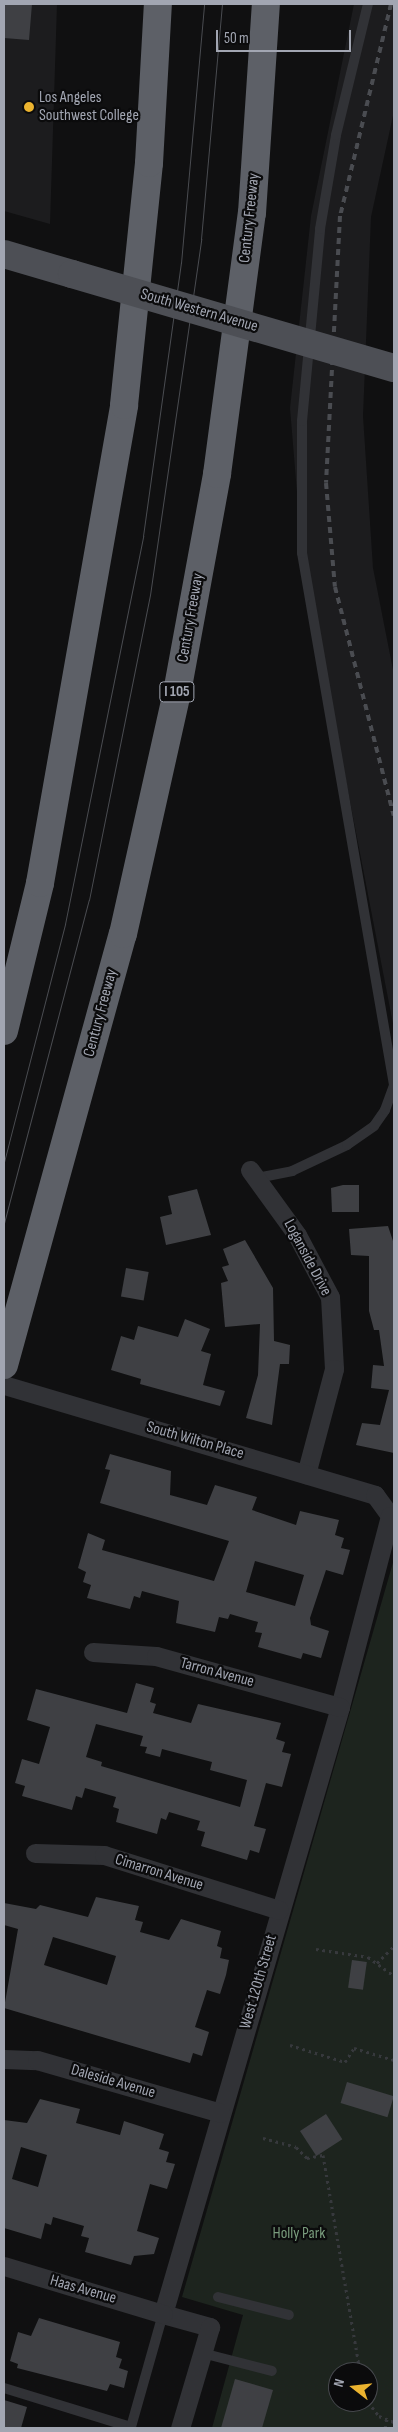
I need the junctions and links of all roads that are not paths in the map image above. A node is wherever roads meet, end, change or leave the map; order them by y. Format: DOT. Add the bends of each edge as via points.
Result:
graph roads {
  1 [pos="158,4"];
  2 [pos="266,4"];
  3 [pos="368,4"];
  4 [pos="4,254"];
  5 [pos="394,368"];
  6 [pos="4,1031"];
  7 [pos="254,1174"];
  8 [pos="4,1365"];
  9 [pos="4,1386"];
  10 [pos="306,1474"];
  11 [pos="384,1501"];
  12 [pos="93,1652"];
  13 [pos="340,1707"];
  14 [pos="34,1853"];
  15 [pos="280,1910"];
  16 [pos="4,2059"];
  17 [pos="221,2113"];
  18 [pos="4,2266"];
  19 [pos="218,2297"];
  20 [pos="163,2314"];
  21 [pos="289,2316"];
  22 [pos="202,2353"];
  23 [pos="272,2371"];
  24 [pos="4,2388"];
  25 [pos="180,2428"];
  1 -- 6 [label="highway" via="149,163 124,405 42,874"];
  2 -- 8 [label="highway, Century Freeway / I 105" via="252,213 217,474 178,687 123,934"];
  3 -- 7 [label="lane" via="336,135 320,230 302,421 302,553 394,1085 380,1118 354,1140 292,1171"];
  4 -- 5 [label="main road, South Western Avenue, bridge"];
  7 -- 10 [label="street, Loganside Drive" via="297,1235 330,1297 334,1369"];
  9 -- 10 [label="street, South Wilton Place"];
  10 -- 11 [label="street, South Wilton Place"];
  11 -- 13 [label="street, West 120th Street" via="390,1516"];
  12 -- 13 [label="street, Tarron Avenue" via="156,1656"];
  13 -- 15 [label="street, West 120th Street"];
  14 -- 15 [label="street, Cimarron Avenue" via="104,1856"];
  15 -- 17 [label="street, West 120th Street"];
  16 -- 17 [label="street, Daleside Avenue" via="37,2060"];
  17 -- 20 [label="street, West 120th Street"];
  18 -- 20 [label="street, Haas Avenue"];
  19 -- 21 [label="lane"];
  20 -- 22 [label="street" via="210,2327"];
  20 -- 24 [label="lane" via="130,2427"];
  22 -- 23 [label="lane"];
  22 -- 25 [label="street"];
}
